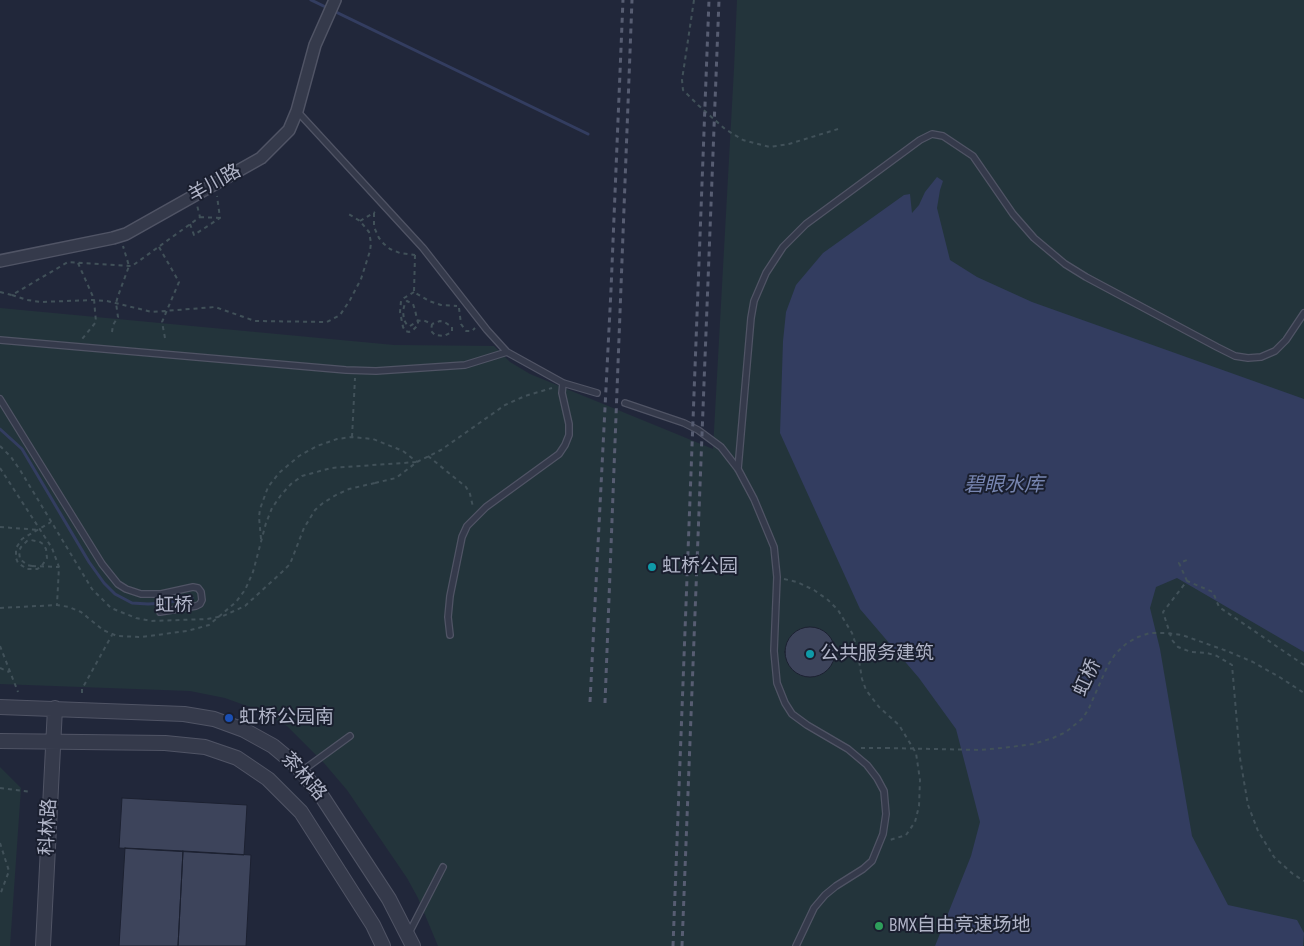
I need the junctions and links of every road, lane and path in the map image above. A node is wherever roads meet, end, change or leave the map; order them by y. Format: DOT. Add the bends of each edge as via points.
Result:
graph roads {
  1 [pos="335,0"];
  2 [pos="694,0"];
  3 [pos="297,111"];
  4 [pos="838,129"];
  5 [pos="216,184"];
  6 [pos="195,196"];
  7 [pos="384,207"];
  8 [pos="346,213"];
  9 [pos="374,213"];
  10 [pos="200,217"];
  11 [pos="220,218"];
  12 [pos="360,221"];
  13 [pos="190,224"];
  14 [pos="121,236"];
  15 [pos="159,247"];
  16 [pos="423,248"];
  17 [pos="416,255"];
  18 [pos="0,261"];
  19 [pos="78,263"];
  20 [pos="129,266"];
  21 [pos="0,292"];
  22 [pos="414,292"];
  23 [pos="12,296"];
  24 [pos="94,300"];
  25 [pos="116,303"];
  26 [pos="167,312"];
  27 [pos="1304,313"];
  28 [pos="418,321"];
  29 [pos="482,323"];
  30 [pos="432,324"];
  31 [pos="112,332"];
  32 [pos="165,338"];
  33 [pos="0,340"];
  34 [pos="82,347"];
  35 [pos="506,352"];
  36 [pos="356,371"];
  37 [pos="563,383"];
  38 [pos="598,394"];
  39 [pos="0,399"];
  40 [pos="625,403"];
  41 [pos="352,437"];
  42 [pos="0,446"];
  43 [pos="428,456"];
  44 [pos="417,462"];
  45 [pos="0,468"];
  46 [pos="738,469"];
  47 [pos="474,518"];
  48 [pos="51,522"];
  49 [pos="0,527"];
  50 [pos="41,530"];
  51 [pos="262,541"];
  52 [pos="1187,560"];
  53 [pos="59,566"];
  54 [pos="777,577"];
  55 [pos="1186,581"];
  56 [pos="57,604"];
  57 [pos="0,608"];
  58 [pos="160,612"];
  59 [pos="112,635"];
  60 [pos="450,635"];
  61 [pos="0,646"];
  62 [pos="1304,665"];
  63 [pos="0,668"];
  64 [pos="9,672"];
  65 [pos="18,692"];
  66 [pos="82,693"];
  67 [pos="1304,693"];
  68 [pos="0,707"];
  69 [pos="55,708"];
  70 [pos="350,736"];
  71 [pos="0,741"];
  72 [pos="53,741"];
  73 [pos="848,749"];
  74 [pos="302,771"];
  75 [pos="0,788"];
  76 [pos="31,792"];
  77 [pos="880,840"];
  78 [pos="0,843"];
  79 [pos="444,867"];
  80 [pos="1304,880"];
  81 [pos="0,895"];
  82 [pos="410,941"];
  83 [pos="43,946"];
  84 [pos="383,946"];
  85 [pos="796,946"];
  1 -- 3 [label="street, 羊川路" via="315,45"];
  2 -- 4 [label="path" via="682,80 683,90 698,105 743,140 770,147"];
  3 -- 5 [label="street, 羊川路" via="289,130 261,158"];
  3 -- 7 [label="lane"];
  5 -- 6 [label="street, 羊川路"];
  5 -- 11 [label="path"];
  6 -- 10 [label="path"];
  6 -- 14 [label="street, 羊川路"];
  7 -- 9 [label="path"];
  7 -- 16 [label="lane"];
  8 -- 12 [label="path"];
  9 -- 12 [label="path"];
  9 -- 17 [label="path" via="374,227 384,244 400,253"];
  10 -- 11 [label="path"];
  10 -- 13 [label="path"];
  11 -- 13 [label="path" via="194,235"];
  12 -- 26 [label="path" via="370,236 368,259 350,300 340,315 332,320 256,321 215,307"];
  13 -- 15 [label="path"];
  14 -- 18 [label="street, 羊川路"];
  14 -- 20 [label="path"];
  15 -- 20 [label="path"];
  15 -- 26 [label="path" via="179,282"];
  16 -- 17 [label="path"];
  16 -- 29 [label="lane"];
  17 -- 22 [label="path"];
  19 -- 20 [label="path"];
  19 -- 23 [label="path" via="68,262"];
  19 -- 24 [label="path"];
  20 -- 25 [label="path"];
  21 -- 23 [label="path"];
  22 -- 28 [label="path" via="401,301 402,327 405,331 413,330"];
  22 -- 29 [label="path" via="440,305 458,306 461,324 466,331 472,331"];
  23 -- 24 [label="path" via="41,302"];
  24 -- 25 [label="path"];
  24 -- 34 [label="path" via="96,322 82,338"];
  25 -- 26 [label="path" via="152,312"];
  25 -- 31 [label="path" via="118,317"];
  26 -- 32 [label="path" via="161,326"];
  27 -- 46 [label="lane" via="1275,351 1248,358 1217,347 1065,264 1012,214 973,156 943,136 932,134 806,224 783,247 766,274 750,318"];
  28 -- 28 [label="path" via="413,304 407,301 404,320 410,326"];
  28 -- 30 [label="path"];
  29 -- 35 [label="lane"];
  30 -- 30 [label="path" via="431,331 435,335 444,336 452,332 452,327 446,323"];
  33 -- 34 [label="lane"];
  34 -- 36 [label="lane"];
  35 -- 36 [label="lane" via="465,365"];
  35 -- 37 [label="lane"];
  36 -- 41 [label="path"];
  37 -- 38 [label="lane"];
  37 -- 43 [label="path, 虹桥" via="505,405"];
  37 -- 47 [label="lane" via="562,394 569,424 565,445 559,454"];
  39 -- 58 [label="lane" via="102,564 118,584 141,594 161,594 193,587 201,592 202,600 196,606"];
  40 -- 46 [label="lane" via="698,430 721,448"];
  41 -- 44 [label="path" via="391,445"];
  41 -- 51 [label="path" via="317,446 279,473 268,487 260,509"];
  42 -- 48 [label="path, 虹桥, bridge" via="20,470"];
  43 -- 44 [label="path, 虹桥"];
  43 -- 47 [label="path" via="466,487"];
  44 -- 48 [label="path, 虹桥, bridge" via="396,478 349,489 323,503 310,517 295,552 282,572 245,606 207,619 151,621 111,608 88,583"];
  44 -- 51 [label="path" via="331,468 302,476 280,495 266,523"];
  45 -- 50 [label="path"];
  46 -- 54 [label="lane" via="770,535"];
  47 -- 60 [label="lane" via="462,537 450,596"];
  48 -- 53 [label="path, bridge" via="22,539 16,548 16,558 26,569 41,567 47,558 46,549 40,542 31,540 21,547 20,559 32,566"];
  49 -- 50 [label="path"];
  50 -- 53 [label="path"];
  51 -- 59 [label="path" via="245,590 209,625 142,637"];
  52 -- 55 [label="path" via="1179,563"];
  53 -- 56 [label="path"];
  54 -- 73 [label="lane" via="774,651 780,693 792,714"];
  54 -- 77 [label="path" via="814,590 838,610 852,633 866,690 899,725 916,753 920,780 915,822 901,838"];
  55 -- 62 [label="path" via="1213,592 1218,607"];
  55 -- 80 [label="path" via="1163,612 1172,640 1178,647 1217,656 1232,665 1240,758 1248,805 1258,831 1274,857"];
  56 -- 57 [label="path"];
  56 -- 59 [label="path" via="81,612"];
  59 -- 66 [label="path"];
  61 -- 64 [label="path"];
  63 -- 64 [label="path"];
  64 -- 65 [label="path"];
  67 -- 73 [label="path, 虹桥, bridge" via="1253,662 1227,651 1182,635 1150,633 1132,640 1116,653 1083,718 1053,738 1011,748 980,750"];
  68 -- 69 [label="street, 茶林路"];
  69 -- 72 [label="street, 科林路"];
  69 -- 74 [label="street, 茶林路" via="184,714 214,719 273,746"];
  70 -- 74 [label="lane"];
  71 -- 72 [label="street, 茶林路"];
  72 -- 83 [label="street, 科林路"];
  72 -- 84 [label="street, 茶林路" via="165,743 205,747 237,758 268,779 301,812 374,925"];
  73 -- 77 [label="lane" via="867,765 884,791 886,814"];
  74 -- 82 [label="street, 茶林路" via="389,899"];
  75 -- 76 [label="path"];
  77 -- 85 [label="lane" via="872,861 836,886 814,908"];
  78 -- 81 [label="path" via="9,871"];
  79 -- 82 [label="lane"];
}
